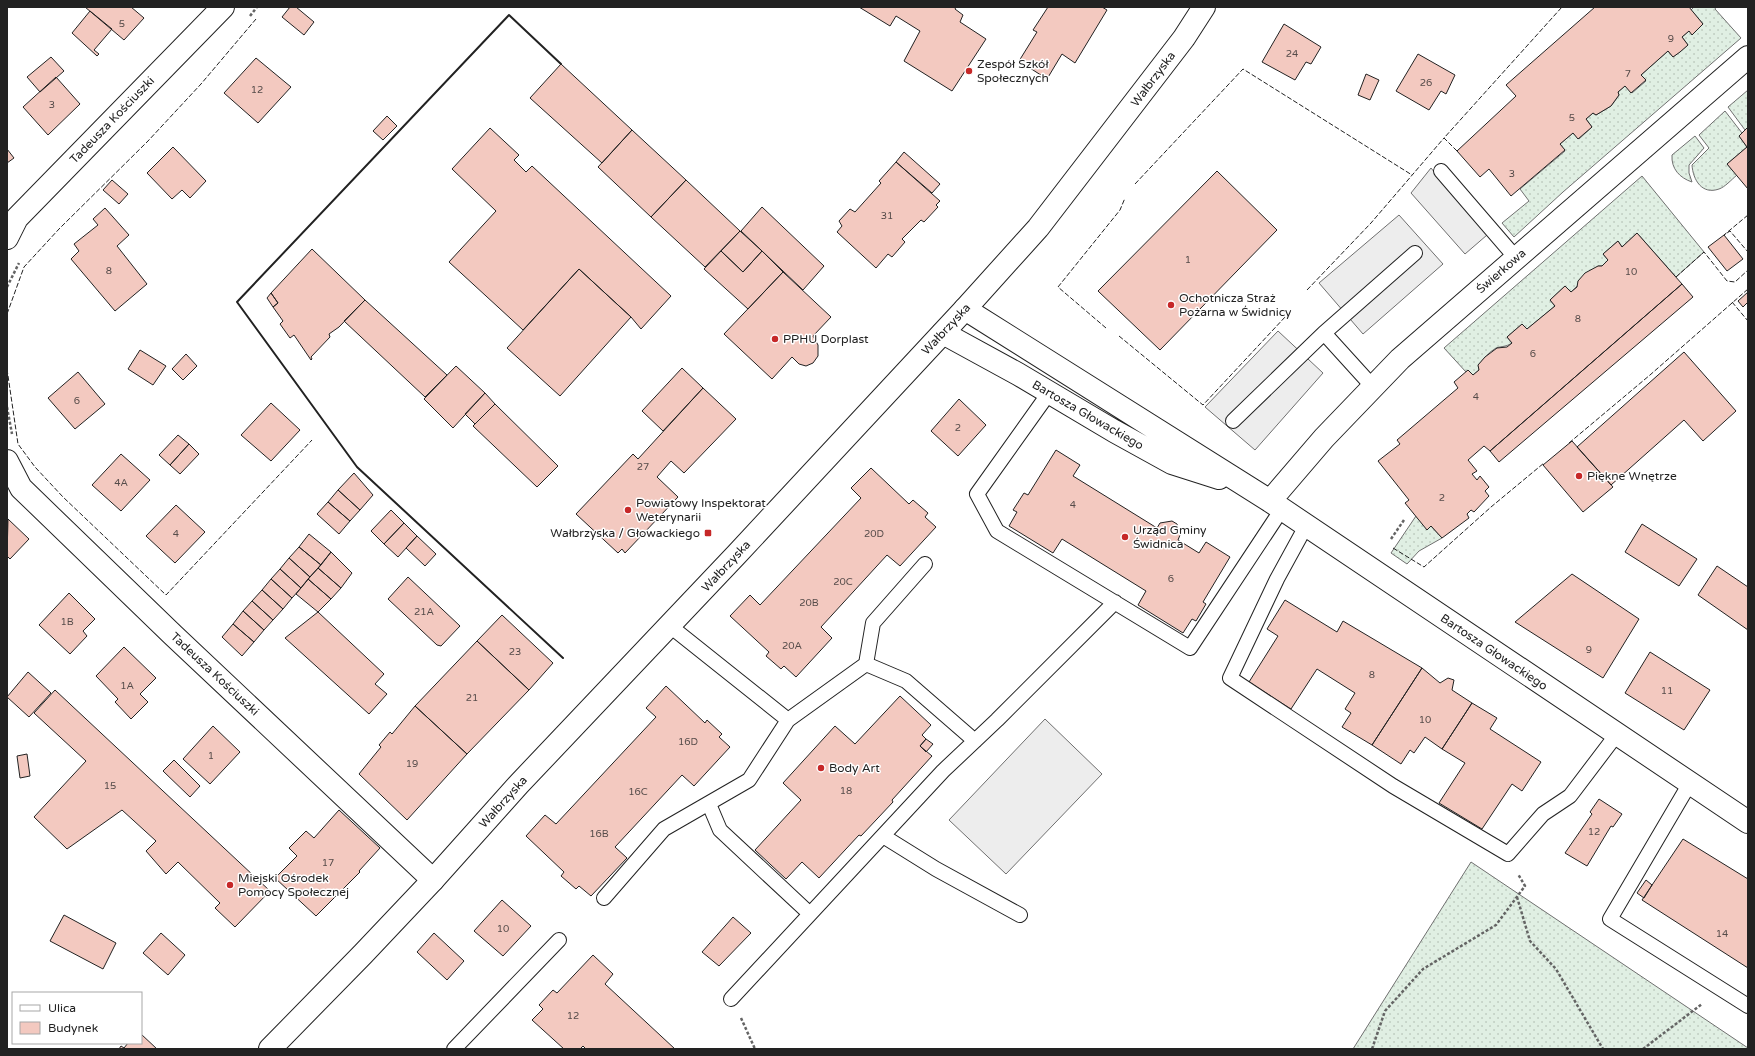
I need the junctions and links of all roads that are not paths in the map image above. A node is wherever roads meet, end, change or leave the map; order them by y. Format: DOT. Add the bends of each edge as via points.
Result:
graph roads {
  1 [pos="223,7"];
  2 [pos="1204,7"];
  3 [pos="1748,57"];
  4 [pos="1441,171"];
  5 [pos="7,238"];
  6 [pos="1415,253"];
  7 [pos="1516,258"];
  8 [pos="965,309"];
  9 [pos="943,332"];
  10 [pos="1324,333"];
  11 [pos="1373,387"];
  12 [pos="1049,393"];
  13 [pos="1233,421"];
  14 [pos="7,461"];
  15 [pos="1240,482"];
  16 [pos="1276,505"];
  17 [pos="1306,526"];
  18 [pos="925,564"];
  19 [pos="1115,602"];
  20 [pos="670,626"];
  21 [pos="866,664"];
  22 [pos="788,720"];
  23 [pos="1617,734"];
  24 [pos="975,741"];
  25 [pos="1690,783"];
  26 [pos="709,804"];
  27 [pos="1748,822"];
  28 [pos="883,836"];
  29 [pos="434,880"];
  30 [pos="604,898"];
  31 [pos="810,914"];
  32 [pos="1020,915"];
  33 [pos="560,940"];
  34 [pos="731,999"];
  35 [pos="1748,1006"];
  36 [pos="270,1049"];
  37 [pos="454,1049"];
  1 -- 5 [label="street, Tadeusza Kościuszki" via="17,218"];
  2 -- 8 [label="street, Wałbrzyska" via="1184,38 1048,215"];
  3 -- 7 [label="street, Świerkowa"];
  4 -- 7 [label="lane"];
  6 -- 10 [label="lane"];
  7 -- 11 [label="street, Świerkowa" via="1400,359"];
  8 -- 9 [label="street, Wałbrzyska"];
  8 -- 15 [label="street, Bartosza Głowackiego"];
  9 -- 12 [label="street, Bartosza Głowackiego"];
  9 -- 20 [label="street, Wałbrzyska"];
  10 -- 11 [label="lane"];
  10 -- 13 [label="lane"];
  11 -- 16 [label="street, Świerkowa" via="1324,438"];
  12 -- 15 [label="street, Bartosza Głowackiego" via="1172,463 1215,478"];
  12 -- 19 [label="lane" via="977,494 997,531"];
  14 -- 29 [label="street, Tadeusza Kościuszki" via="21,488"];
  15 -- 16 [label="street, Bartosza Głowackiego"];
  16 -- 17 [label="street, Bartosza Głowackiego"];
  16 -- 19 [label="lane" via="1190,648"];
  17 -- 23 [label="street, Bartosza Głowackiego"];
  17 -- 23 [label="lane" via="1277,579 1230,678 1393,786 1508,854 1543,814 1570,796"];
  18 -- 21 [label="lane" via="873,623"];
  19 -- 24 [label="lane"];
  20 -- 22 [label="lane"];
  20 -- 29 [label="street, Wałbrzyska" via="518,784"];
  21 -- 22 [label="lane"];
  21 -- 24 [label="lane" via="906,681"];
  22 -- 26 [label="lane" via="749,780"];
  23 -- 25 [label="street, Bartosza Głowackiego"];
  24 -- 28 [label="lane"];
  25 -- 27 [label="street, Bartosza Głowackiego"];
  25 -- 35 [label="lane" via="1610,919"];
  26 -- 30 [label="lane" via="664,829"];
  26 -- 31 [label="lane" via="720,830"];
  28 -- 31 [label="lane"];
  28 -- 32 [label="lane" via="936,869"];
  29 -- 36 [label="street, Wałbrzyska"];
  31 -- 34 [label="lane"];
  33 -- 37 [label="lane"];
}
